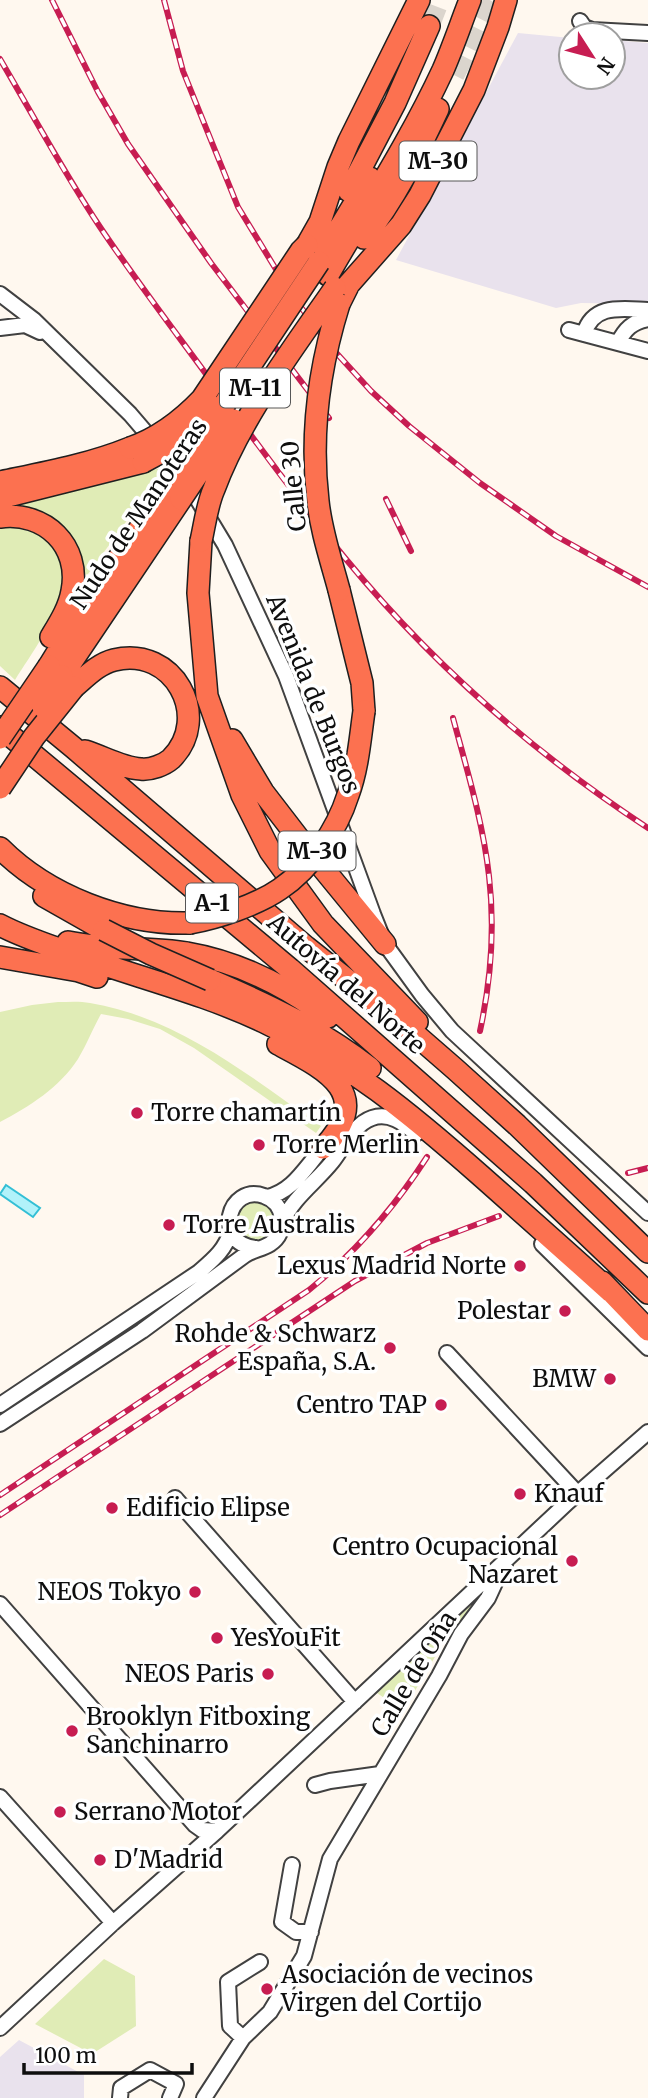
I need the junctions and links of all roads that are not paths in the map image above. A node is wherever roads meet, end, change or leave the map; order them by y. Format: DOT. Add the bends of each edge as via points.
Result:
graph roads {
  1 [pos="407,0"];
  2 [pos="419,0"];
  3 [pos="456,0"];
  4 [pos="470,0"];
  5 [pos="493,0"];
  6 [pos="506,0"];
  7 [pos="429,26"];
  8 [pos="627,32"];
  9 [pos="648,33"];
  10 [pos="454,75"];
  11 [pos="341,159"];
  12 [pos="324,267"];
  13 [pos="0,294"];
  14 [pos="648,310"];
  15 [pos="648,319"];
  16 [pos="0,328"];
  17 [pos="569,330"];
  18 [pos="584,334"];
  19 [pos="48,336"];
  20 [pos="618,343"];
  21 [pos="648,351"];
  22 [pos="191,410"];
  23 [pos="137,455"];
  24 [pos="0,482"];
  25 [pos="176,493"];
  26 [pos="0,498"];
  27 [pos="0,517"];
  28 [pos="204,659"];
  29 [pos="56,672"];
  30 [pos="1,687"];
  31 [pos="0,721"];
  32 [pos="0,727"];
  33 [pos="0,738"];
  34 [pos="74,748"];
  35 [pos="0,774"];
  36 [pos="0,788"];
  37 [pos="7,855"];
  38 [pos="0,920"];
  39 [pos="0,925"];
  40 [pos="385,944"];
  41 [pos="0,956"];
  42 [pos="150,980"];
  43 [pos="455,1069"];
  44 [pos="421,1083"];
  45 [pos="323,1148"];
  46 [pos="481,1175"];
  47 [pos="267,1197"];
  48 [pos="648,1213"];
  49 [pos="283,1221"];
  50 [pos="231,1231"];
  51 [pos="547,1247"];
  52 [pos="256,1248"];
  53 [pos="648,1252"];
  54 [pos="611,1292"];
  55 [pos="648,1293"];
  56 [pos="132,1318"];
  57 [pos="648,1330"];
  58 [pos="142,1331"];
  59 [pos="648,1348"];
  60 [pos="447,1353"];
  61 [pos="23,1390"];
  62 [pos="32,1403"];
  63 [pos="0,1405"];
  64 [pos="0,1424"];
  65 [pos="648,1432"];
  66 [pos="578,1494"];
  67 [pos="175,1498"];
  68 [pos="537,1531"];
  69 [pos="496,1582"];
  70 [pos="463,1600"];
  71 [pos="0,1604"];
  72 [pos="355,1702"];
  73 [pos="380,1774"];
  74 [pos="315,1785"];
  75 [pos="0,1797"];
  76 [pos="195,1825"];
  77 [pos="217,1830"];
  78 [pos="197,1848"];
  79 [pos="292,1865"];
  80 [pos="113,1923"];
  81 [pos="311,1932"];
  82 [pos="260,1962"];
  83 [pos="0,2028"];
  84 [pos="243,2038"];
  85 [pos="176,2096"];
  86 [pos="120,2098"];
  87 [pos="204,2098"];
  1 -- 11 [label="highway" via="349,123"];
  2 -- 11 [label="highway, Calle 30 / M-30"];
  3 -- 12 [label="highway" via="434,58"];
  4 -- 12 [label="highway" via="423,110 361,222"];
  5 -- 12 [label="highway" via="481,44 393,219"];
  6 -- 12 [label="highway, Calle 30 / M-30" via="474,90 401,225 349,284"];
  7 -- 12 [label="highway"];
  8 -- 9 [label="street"];
  10 -- 12 [label="highway" via="379,219 351,260"];
  11 -- 12 [label="highway, Calle 30 / M-30" via="320,222"];
  12 -- 22 [label="highway, Calle 30 / M-30, bridge" via="299,254 211,388"];
  12 -- 23 [label="highway, bridge" via="304,255 201,411 161,447"];
  12 -- 25 [label="highway, Nudo de Manoteras / M-11, bridge"];
  12 -- 25 [label="highway, Nudo de Manoteras / M-11, bridge" via="209,425"];
  12 -- 28 [label="highway, bridge" via="301,336 224,463 209,501 198,593"];
  12 -- 37 [label="highway, Calle 30 / M-30, bridge" via="322,368 314,439 318,502 362,683 364,711 349,794 332,831 299,873 279,890 221,916 190,923 158,923 115,913 45,884"];
  13 -- 19 [label="street, Avenida de Burgos"];
  14 -- 18 [label="street" via="601,311 592,317"];
  15 -- 20 [label="street" via="630,326"];
  16 -- 19 [label="street" via="25,325"];
  17 -- 18 [label="street"];
  18 -- 20 [label="street"];
  19 -- 40 [label="street, Avenida de Burgos" via="130,414 184,477 225,545 286,676"];
  20 -- 21 [label="street"];
  22 -- 23 [label="highway, Nudo de Manoteras / M-30, bridge"];
  23 -- 24 [label="highway, Nudo de Manoteras / M-30"];
  23 -- 26 [label="highway" via="118,469"];
  25 -- 29 [label="highway, Nudo de Manoteras / M-11" via="94,593"];
  27 -- 29 [label="highway" via="26,519 53,531 63,540 74,568"];
  28 -- 40 [label="highway" via="232,740 263,792"];
  28 -- 43 [label="highway" via="214,720 242,795 270,851 323,924 446,1052"];
  29 -- 31 [label="highway"];
  29 -- 33 [label="highway, M-11, bridge"];
  29 -- 34 [label="highway" via="93,670 112,660 136,657 155,662 174,678 184,696 187,733 180,749 165,764 144,770"];
  29 -- 35 [label="highway, M-11, bridge"];
  29 -- 36 [label="highway, bridge" via="34,737"];
  30 -- 34 [label="highway, Autovía del Norte / A-1"];
  32 -- 44 [label="highway, Autovía del Norte / A-1"];
  34 -- 43 [label="highway, Autovía del Norte / A-1"];
  37 -- 54 [label="highway, bridge" via="19,876 38,892 104,930 251,997 346,1050 512,1190"];
  38 -- 44 [label="highway" via="63,941 186,953 247,970 305,1001"];
  39 -- 42 [label="highway"];
  40 -- 48 [label="street, Avenida de Burgos" via="452,1031"];
  41 -- 42 [label="highway" via="39,956"];
  41 -- 45 [label="highway" via="79,971 205,1013 252,1031 314,1065 338,1082 345,1102 339,1129"];
  42 -- 46 [label="highway" via="237,1010 328,1056 407,1111"];
  43 -- 53 [label="highway, Autovía del Norte / A-1"];
  44 -- 55 [label="highway, Autovía del Norte / A-1"];
  45 -- 47 [label="street" via="288,1188"];
  46 -- 51 [label="highway"];
  46 -- 54 [label="highway"];
  47 -- 49 [label="street" via="278,1206"];
  47 -- 50 [label="street" via="254,1194 237,1202 229,1219"];
  49 -- 51 [label="street" via="365,1122 374,1117 397,1119"];
  49 -- 52 [label="street" via="275,1240"];
  50 -- 52 [label="street" via="238,1242"];
  50 -- 56 [label="street" via="226,1246 213,1260"];
  51 -- 59 [label="street"];
  52 -- 58 [label="street"];
  54 -- 57 [label="highway"];
  56 -- 58 [label="street"];
  56 -- 61 [label="street"];
  58 -- 62 [label="street"];
  60 -- 66 [label="street"];
  61 -- 62 [label="street"];
  61 -- 63 [label="street"];
  62 -- 64 [label="street"];
  65 -- 66 [label="street"];
  66 -- 68 [label="street"];
  66 -- 69 [label="street"];
  67 -- 72 [label="street"];
  68 -- 69 [label="street, Calle de Oña"];
  68 -- 70 [label="street"];
  69 -- 70 [label="street"];
  69 -- 73 [label="street, Calle de Oña"];
  70 -- 72 [label="street"];
  71 -- 76 [label="street"];
  72 -- 77 [label="street"];
  73 -- 74 [label="street, Calle de Oña"];
  73 -- 81 [label="street, Calle de Oña" via="330,1858"];
  75 -- 80 [label="street"];
  76 -- 77 [label="street"];
  76 -- 78 [label="street" via="200,1834"];
  77 -- 78 [label="street"];
  78 -- 80 [label="street"];
  79 -- 81 [label="street" via="282,1922 296,1932"];
  80 -- 83 [label="street"];
  81 -- 84 [label="street, Calle de Oña" via="304,1955 270,2012"];
  82 -- 84 [label="street" via="229,1982 230,2026"];
  84 -- 87 [label="street, Calle de Oña"];
  85 -- 86 [label="street" via="176,2084 150,2070 121,2088"];
}
